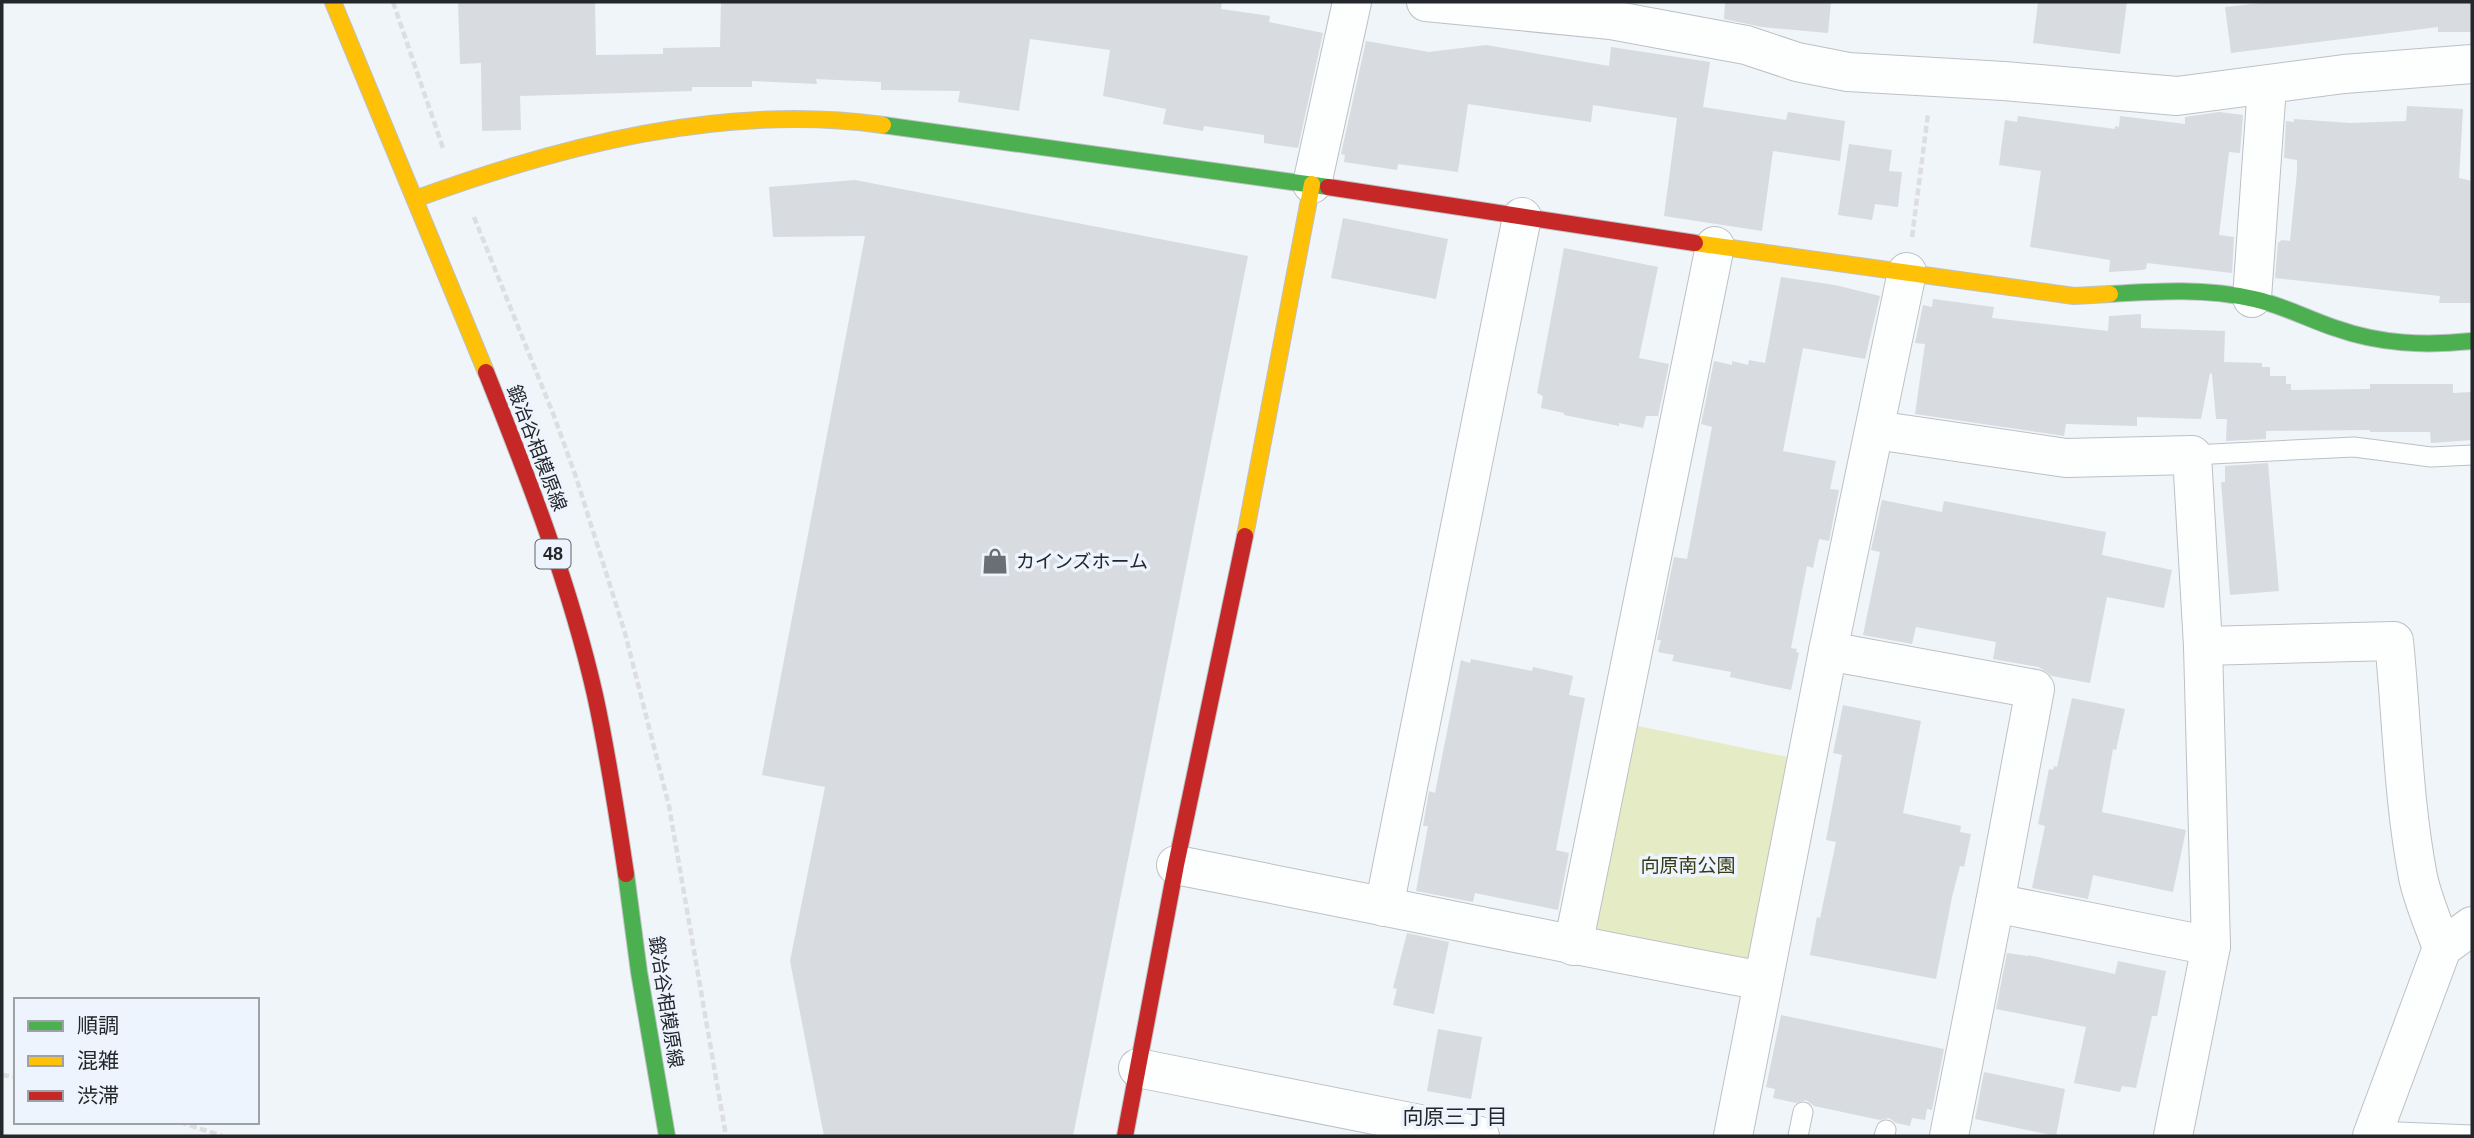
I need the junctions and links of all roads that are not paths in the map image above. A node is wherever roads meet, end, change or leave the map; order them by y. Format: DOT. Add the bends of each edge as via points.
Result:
graph roads {
  1 [pos="332,2"];
  2 [pos="1352,2"];
  3 [pos="1426,2"];
  4 [pos="1612,11"];
  5 [pos="2472,64"];
  6 [pos="2267,86"];
  7 [pos="1312,184"];
  8 [pos="415,199"];
  9 [pos="1522,217"];
  10 [pos="1716,246"];
  11 [pos="1907,272"];
  12 [pos="2252,298"];
  13 [pos="2472,341"];
  14 [pos="1875,430"];
  15 [pos="2192,455"];
  16 [pos="2472,455"];
  17 [pos="2203,646"];
  18 [pos="1828,651"];
  19 [pos="1176,866"];
  20 [pos="1995,903"];
  21 [pos="1384,907"];
  22 [pos="2472,926"];
  23 [pos="1573,946"];
  24 [pos="2211,946"];
  25 [pos="2442,948"];
  26 [pos="1763,981"];
  27 [pos="1138,1068"];
  28 [pos="1803,1112"];
  29 [pos="2373,1134"];
  30 [pos="2472,1135"];
  31 [pos="667,1136"];
  32 [pos="1125,1136"];
  33 [pos="1480,1136"];
  34 [pos="1733,1136"];
  35 [pos="1798,1136"];
  36 [pos="1949,1136"];
  37 [pos="2173,1136"];
  1 -- 8 [label="street, 鍛冶谷相模原線 / 48"];
  2 -- 7 [label="street"];
  3 -- 4 [label="street"];
  4 -- 6 [label="street" via="1848,72 2177,96"];
  5 -- 6 [label="street" via="2344,74"];
  6 -- 12 [label="street"];
  7 -- 8 [label="street" via="869,123 794,119 670,128 589,144 520,162"];
  7 -- 9 [label="street"];
  7 -- 19 [label="street"];
  8 -- 31 [label="street, 鍛冶谷相模原線 / 48" via="542,520 592,684"];
  9 -- 10 [label="street"];
  9 -- 21 [label="street"];
  10 -- 11 [label="street"];
  10 -- 23 [label="street"];
  11 -- 12 [label="street" via="2074,296 2201,293"];
  11 -- 14 [label="street"];
  12 -- 13 [label="street" via="2395,345"];
  14 -- 15 [label="street" via="2066,458"];
  14 -- 18 [label="street"];
  15 -- 16 [label="lane" via="2354,447 2431,457"];
  15 -- 17 [label="street"];
  17 -- 24 [label="street"];
  17 -- 25 [label="street" via="2394,641 2405,791 2419,880"];
  18 -- 20 [label="street" via="2035,689"];
  18 -- 26 [label="street"];
  19 -- 21 [label="street"];
  19 -- 27 [label="street"];
  20 -- 24 [label="street"];
  20 -- 36 [label="street"];
  21 -- 23 [label="street"];
  22 -- 25 [label="street"];
  23 -- 26 [label="street"];
  24 -- 37 [label="street"];
  25 -- 29 [label="street"];
  26 -- 34 [label="street"];
  27 -- 32 [label="street"];
  27 -- 33 [label="street"];
  28 -- 35 [label="lane"];
  29 -- 30 [label="lane"];
}
